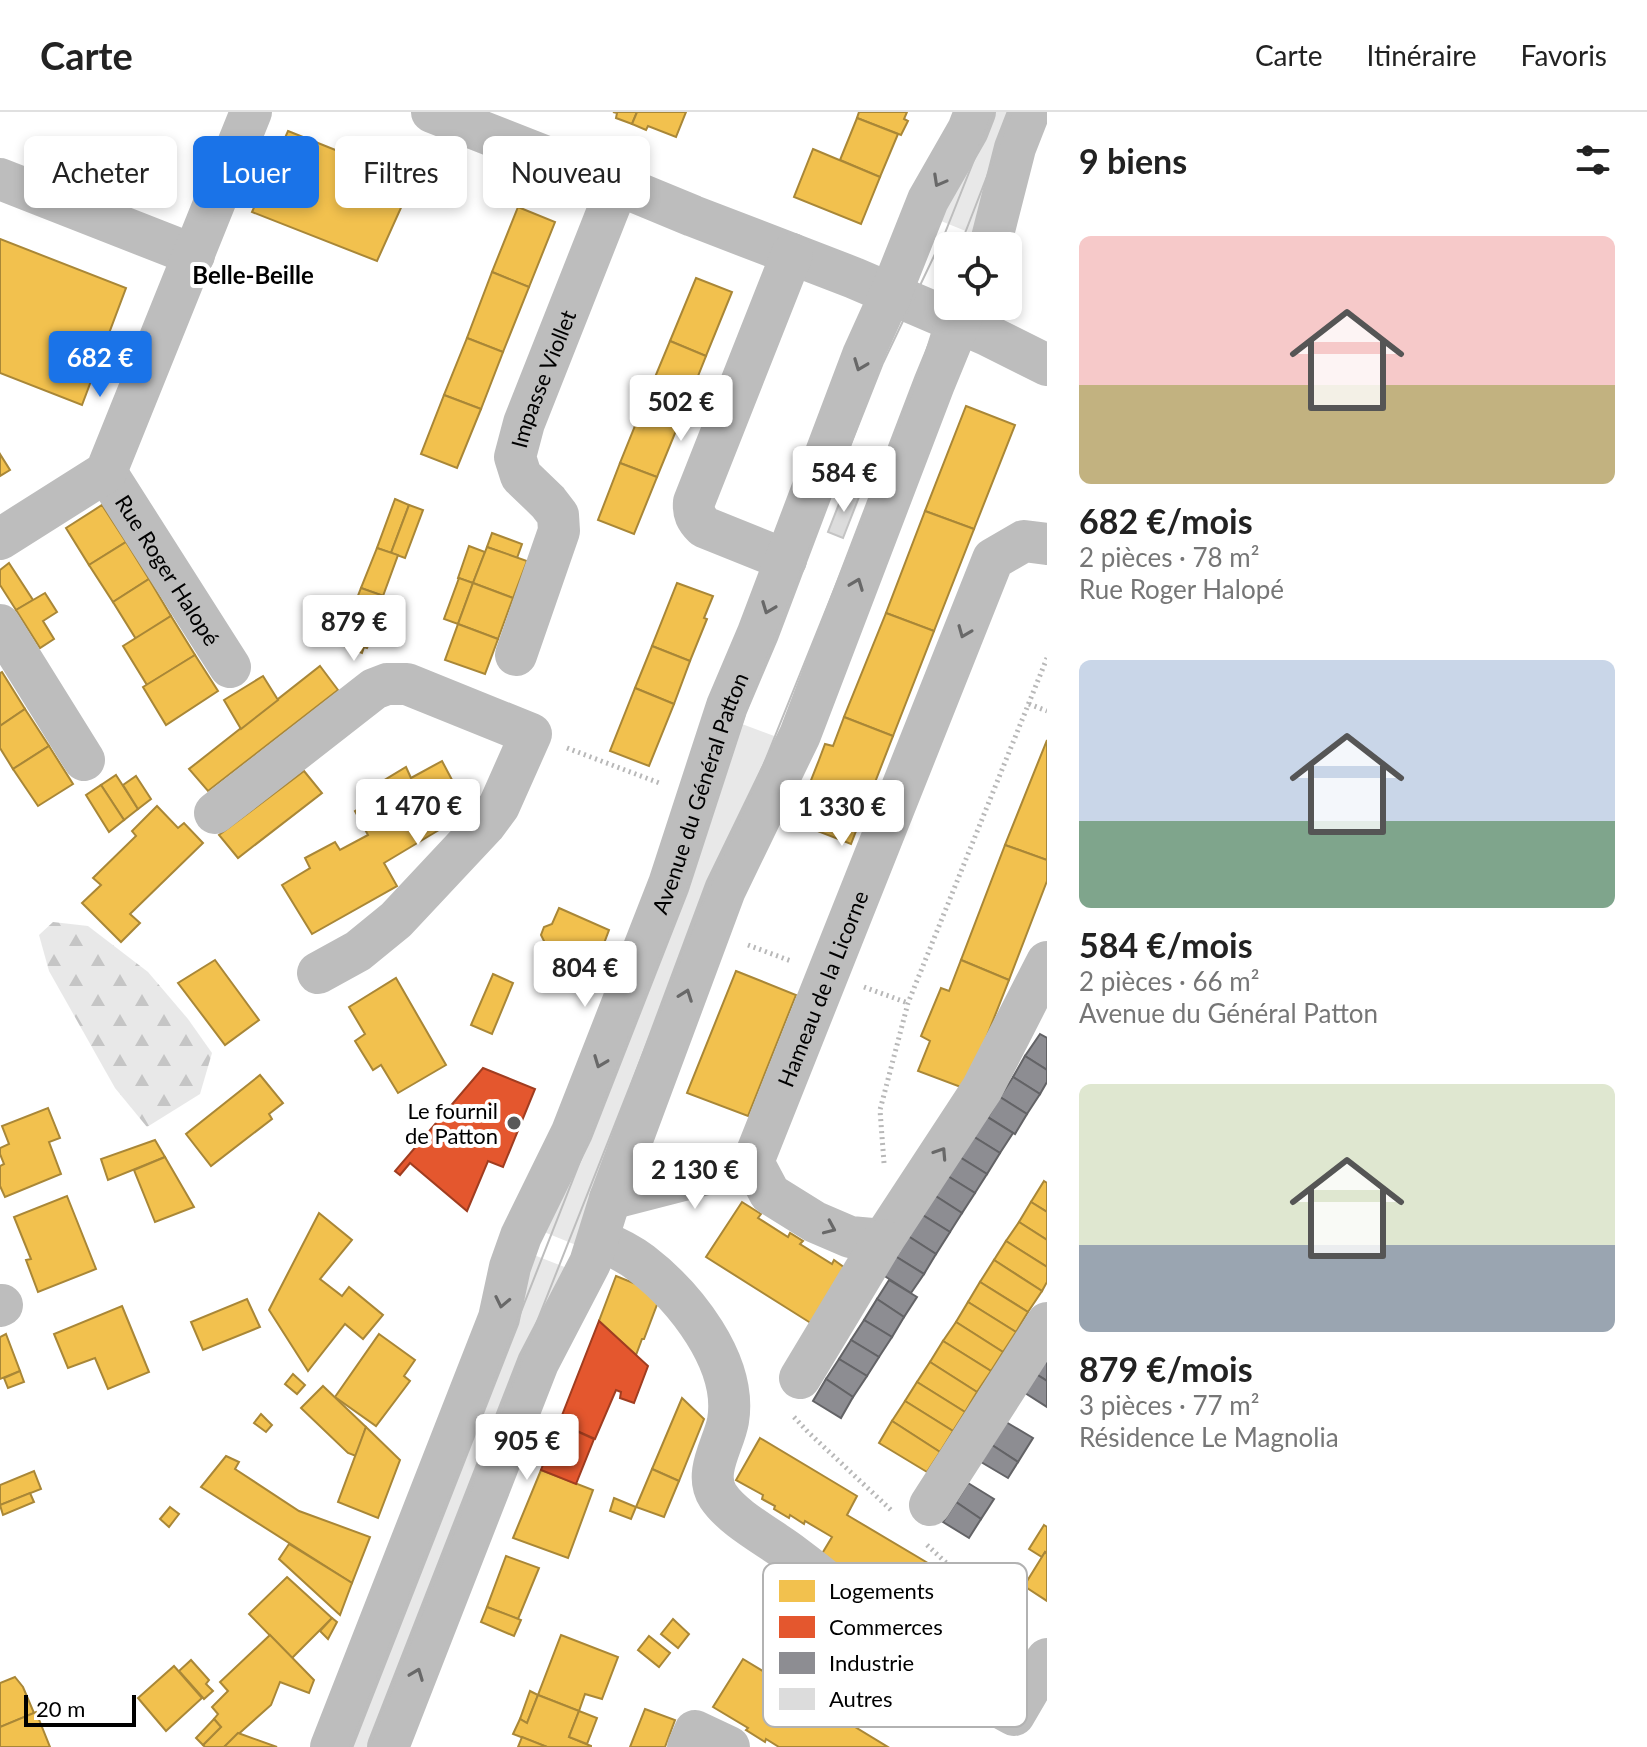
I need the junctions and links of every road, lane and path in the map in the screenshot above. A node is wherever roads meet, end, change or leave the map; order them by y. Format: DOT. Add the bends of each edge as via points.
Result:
graph roads {
  1 [pos="251,112"];
  2 [pos="432,112"];
  3 [pos="975,112"];
  4 [pos="1029,112"];
  5 [pos="493,136"];
  6 [pos="0,179"];
  7 [pos="650,198"];
  8 [pos="609,208"];
  9 [pos="994,232"];
  10 [pos="792,254"];
  11 [pos="194,255"];
  12 [pos="891,293"];
  13 [pos="934,306"];
  14 [pos="961,320"];
  15 [pos="973,320"];
  16 [pos="1047,365"];
  17 [pos="106,472"];
  18 [pos="0,539"];
  19 [pos="1047,544"];
  20 [pos="786,560"];
  21 [pos="0,625"];
  22 [pos="516,655"];
  23 [pos="1047,658"];
  24 [pos="230,667"];
  25 [pos="1029,704"];
  26 [pos="1047,711"];
  27 [pos="531,734"];
  28 [pos="84,760"];
  29 [pos="697,797"];
  30 [pos="215,813"];
  31 [pos="318,973"];
  32 [pos="1044,973"];
  33 [pos="753,1162"];
  34 [pos="610,1199"];
  35 [pos="890,1229"];
  36 [pos="598,1240"];
  37 [pos="1047,1323"];
  38 [pos="794,1394"];
  39 [pos="918,1522"];
  40 [pos="802,1563"];
  41 [pos="949,1563"];
  42 [pos="1036,1650"];
  43 [pos="1027,1677"];
  44 [pos="331,1747"];
  45 [pos="388,1747"];
  46 [pos="688,1747"];
  47 [pos="729,1747"];
  1 -- 11 [label="street, Rue Roger Halopé"];
  2 -- 5 [label="street"];
  3 -- 12 [label="street, Avenue du Général Patton, one-way" via="928,200"];
  4 -- 9 [label="street"];
  6 -- 11 [label="street"];
  7 -- 10 [label="street"];
  8 -- 22 [label="street, Impasse Viollet" via="515,457 521,476 558,515 559,531"];
  10 -- 12 [label="street"];
  10 -- 20 [label="street" via="693,509 704,527"];
  11 -- 17 [label="street, Rue Roger Halopé"];
  12 -- 13 [label="street"];
  12 -- 20 [label="street, Avenue du Général Patton, one-way"];
  34 -- 14 [label="street, one-way" via="725,890 800,735"];
  15 -- 16 [label="street"];
  17 -- 18 [label="street, Rue Roger Halopé"];
  17 -- 24 [label="street, Rue Roger Halopé"];
  19 -- 33 [label="street, Hameau de la Licorne, one-way" via="1024,541 993,559"];
  20 -- 29 [label="street, Avenue du Général Patton, one-way"];
  21 -- 28 [label="street"];
  23 -- 25 [label="path"];
  25 -- 26 [label="path"];
  25 -- 35 [label="path" via="908,1003 880,1110"];
  27 -- 29 [label="path"];
  27 -- 30 [label="street" via="407,684 387,684"];
  27 -- 31 [label="street" via="485,825 396,920 358,951"];
  29 -- 44 [label="street, Avenue du Général Patton, one-way" via="669,884 572,1132 521,1236 499,1318"];
  35 -- 32 [label="street, one-way" via="982,1089"];
  33 -- 34 [label="street" via="737,1172 707,1174"];
  33 -- 35 [label="street, one-way" via="770,1194 804,1215 850,1237"];
  34 -- 36 [label="street"];
  35 -- 38 [label="street"];
  36 -- 40 [label="street" via="642,1264 700,1325 729,1393 728,1423 713,1486 734,1512"];
  45 -- 36 [label="street, one-way" via="538,1363"];
  37 -- 39 [label="street"];
  38 -- 39 [label="path" via="808,1432"];
  39 -- 41 [label="path"];
  42 -- 43 [label="street"];
  46 -- 47 [label="street" via="695,1731"];
}
